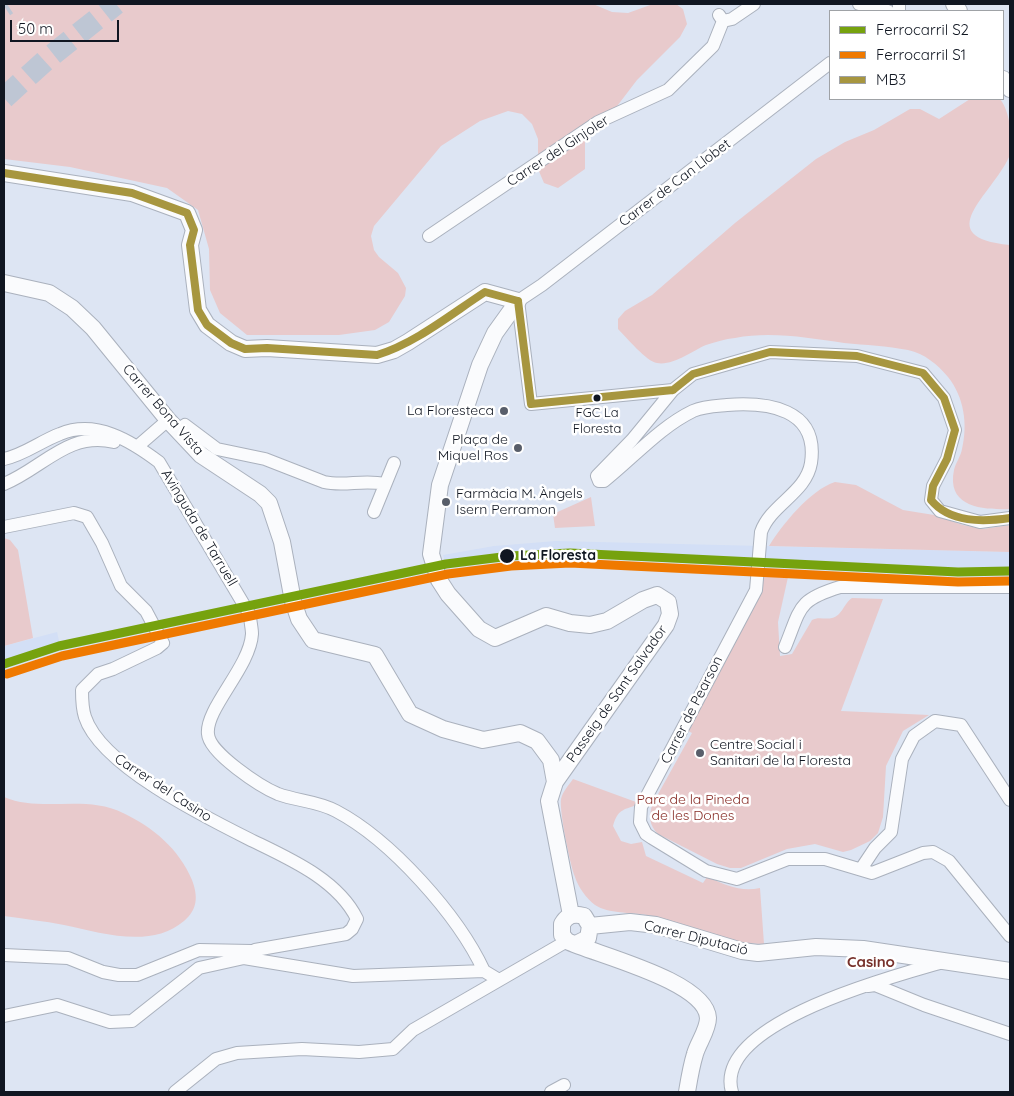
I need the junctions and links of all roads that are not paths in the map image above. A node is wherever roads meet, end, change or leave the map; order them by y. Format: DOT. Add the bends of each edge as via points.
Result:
graph roads {
  1 [pos="754,4"];
  2 [pos="859,4"];
  3 [pos="884,10"];
  4 [pos="829,64"];
  5 [pos="4,173"];
  6 [pos="429,236"];
  7 [pos="4,283"];
  8 [pos="518,301"];
  9 [pos="673,390"];
  10 [pos="173,425"];
  11 [pos="138,446"];
  12 [pos="4,459"];
  13 [pos="394,463"];
  14 [pos="4,484"];
  15 [pos="385,484"];
  16 [pos="374,512"];
  17 [pos="1010,518"];
  18 [pos="4,527"];
  19 [pos="1010,587"];
  20 [pos="785,647"];
  21 [pos="555,782"];
  22 [pos="1010,800"];
  23 [pos="861,869"];
  24 [pos="571,915"];
  25 [pos="590,926"];
  26 [pos="1010,936"];
  27 [pos="573,942"];
  28 [pos="250,954"];
  29 [pos="4,955"];
  30 [pos="943,962"];
  31 [pos="484,971"];
  32 [pos="1010,971"];
  33 [pos="499,980"];
  34 [pos="861,987"];
  35 [pos="4,1016"];
  36 [pos="1010,1034"];
  37 [pos="564,1084"];
  38 [pos="175,1092"];
  39 [pos="551,1092"];
  40 [pos="687,1092"];
  41 [pos="732,1092"];
  1 -- 6 [label="street, Carrer del Ginjoler" via="732,19 721,18 713,46 668,90 598,122"];
  2 -- 3 [label="street"];
  4 -- 8 [label="street, Carrer de Can Llobet" via="542,286"];
  5 -- 8 [label="street" via="132,193 187,213 194,230 190,245 198,310 207,325 244,349 378,355 408,342 485,292"];
  7 -- 10 [label="street, Carrer Bona Vista" via="49,293 72,308 93,328"];
  8 -- 9 [label="street" via="531,404"];
  8 -- 21 [label="street, Passeig de Sant Salvador" via="495,333 480,365 440,485 431,554 439,580 478,629 495,638 546,616 590,625 607,621 657,595 668,602 670,614 666,625"];
  9 -- 17 [label="street" via="693,374 770,352 857,356 923,373 944,398 955,430 948,459 933,486 931,500 940,511 980,522"];
  9 -- 23 [label="street, Carrer de Pearson" via="597,476 599,481 604,481 681,418 705,406 775,406 791,414 804,428 810,446 810,464 804,482 769,516 761,532 756,590 641,807 640,822 646,834 706,871 737,879 788,859 825,859"];
  10 -- 11 [label="street"];
  10 -- 15 [label="street" via="185,425 217,449 265,459 324,482"];
  10 -- 21 [label="street, Carrer Bona Vista" via="209,463 269,503 282,542 293,601 299,619 313,640 374,655 410,714 443,729 483,740 520,733 537,741 551,760"];
  11 -- 12 [label="street, Avinguda de Tarruell" via="96,429 83,429 61,433 18,456"];
  11 -- 14 [label="street" via="102,439 72,443"];
  11 -- 31 [label="street, Avinguda de Tarruell" via="159,462 250,615 252,634 245,659 209,721 207,735 217,751 244,774 278,794 335,810 367,830 447,911 465,934"];
  13 -- 15 [label="street"];
  15 -- 16 [label="street"];
  18 -- 28 [label="street, Carrer del Casino" via="74,513 87,517 121,586 140,602 161,636 163,643 157,648 98,674 82,690 85,718 114,758 215,822 306,869 343,897 357,919 346,934"];
  19 -- 20 [label="street" via="840,587 813,596 801,607"];
  21 -- 24 [label="street" via="549,801"];
  22 -- 23 [label="street" via="961,725 935,721 914,736 902,758 891,832"];
  23 -- 26 [label="street, Carrer de Pearson" via="872,873 933,852 948,861"];
  24 -- 25 [label="street" via="584,916"];
  24 -- 27 [label="street" via="564,920 561,929"];
  25 -- 27 [label="street" via="588,938"];
  25 -- 30 [label="street, Carrer Diputació" via="630,922 656,925 726,947 758,953 840,947"];
  27 -- 33 [label="street"];
  27 -- 40 [label="street" via="662,977 696,997 707,1010 708,1021 695,1053"];
  28 -- 29 [label="street" via="199,950 137,974 119,975 68,958"];
  28 -- 31 [label="street" via="353,976"];
  28 -- 35 [label="street" via="199,968 132,1021 110,1022 57,1005"];
  30 -- 32 [label="street, Carrer Diputació"];
  30 -- 34 [label="street"];
  31 -- 33 [label="street"];
  33 -- 38 [label="street" via="413,1030 393,1049 237,1053 216,1059"];
  34 -- 36 [label="street" via="875,985"];
  34 -- 41 [label="street" via="820,1002 749,1044 731,1071"];
  37 -- 39 [label="street"];
}
